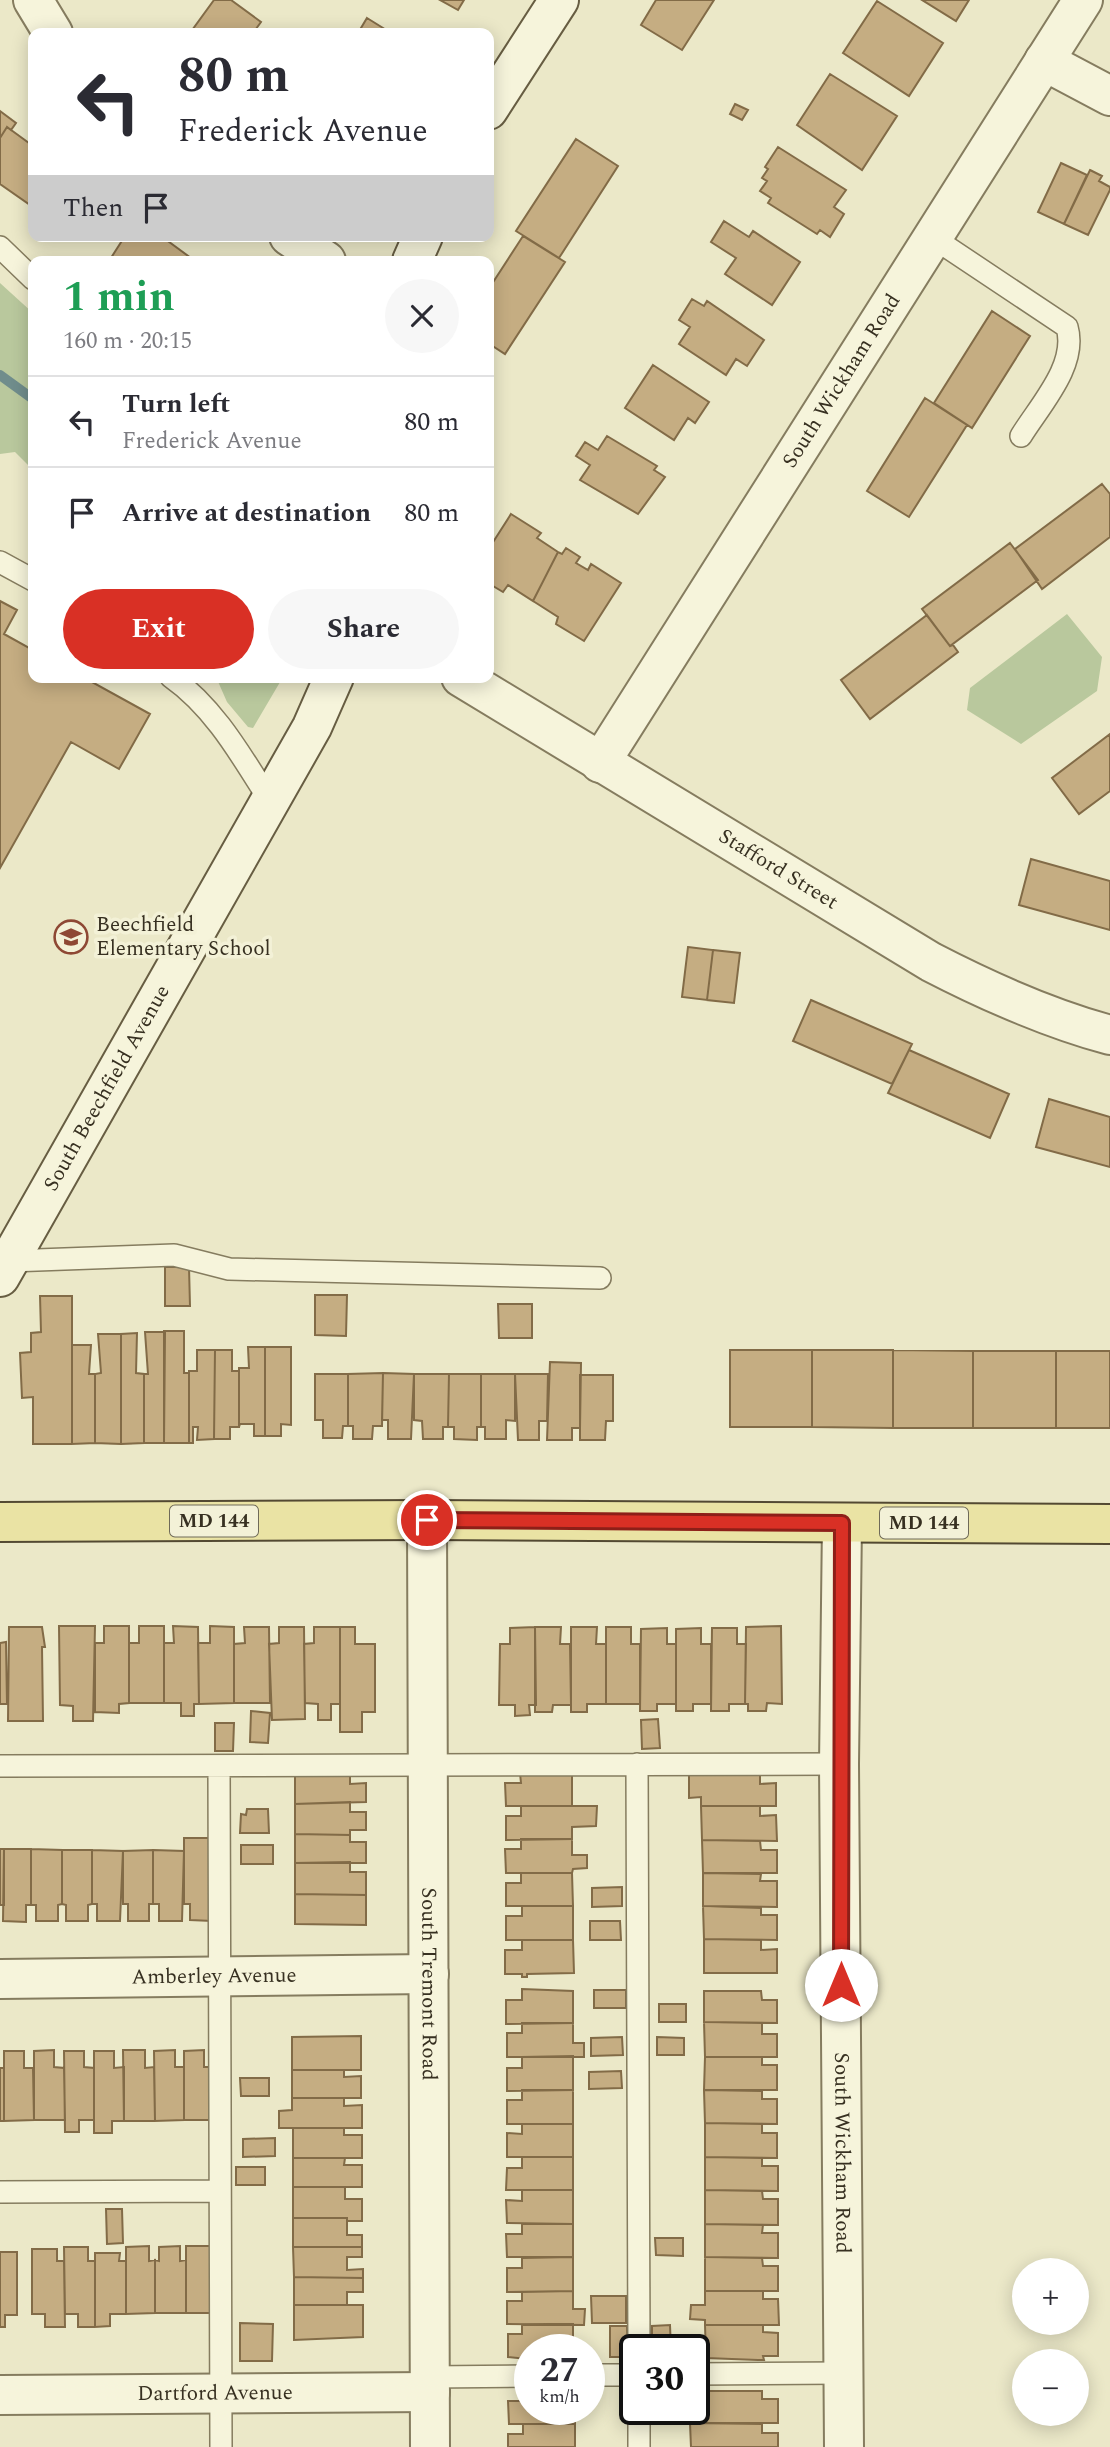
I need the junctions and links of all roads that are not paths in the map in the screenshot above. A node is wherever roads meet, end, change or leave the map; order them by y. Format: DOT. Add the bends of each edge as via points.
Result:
graph roads {
  1 [pos="33,0"];
  2 [pos="559,0"];
  3 [pos="1083,0"];
  4 [pos="50,28"];
  5 [pos="1044,61"];
  6 [pos="1110,96"];
  7 [pos="494,101"];
  8 [pos="932,237"];
  9 [pos="298,242"];
  10 [pos="0,247"];
  11 [pos="319,256"];
  12 [pos="28,274"];
  13 [pos="1021,436"];
  14 [pos="0,562"];
  15 [pos="28,577"];
  16 [pos="179,683"];
  17 [pos="326,683"];
  18 [pos="471,683"];
  19 [pos="600,763"];
  20 [pos="270,801"];
  21 [pos="1110,1035"];
  22 [pos="5,1269"];
  23 [pos="600,1278"];
  24 [pos="427,1520"];
  25 [pos="0,1522"];
  26 [pos="842,1523"];
  27 [pos="1110,1524"];
  28 [pos="637,1764"];
  29 [pos="839,1764"];
  30 [pos="428,1765"];
  31 [pos="0,1766"];
  32 [pos="219,1766"];
  33 [pos="429,1974"];
  34 [pos="219,1976"];
  35 [pos="0,1979"];
  36 [pos="220,2191"];
  37 [pos="0,2192"];
  38 [pos="639,2334"];
  39 [pos="844,2373"];
  40 [pos="710,2374"];
  41 [pos="514,2377"];
  42 [pos="430,2385"];
  43 [pos="221,2394"];
  44 [pos="0,2395"];
  45 [pos="639,2425"];
  46 [pos="221,2447"];
  47 [pos="430,2447"];
  48 [pos="639,2447"];
  49 [pos="844,2447"];
  1 -- 4 [label="street"];
  2 -- 7 [label="street"];
  3 -- 5 [label="street, South Wickham Road"];
  5 -- 6 [label="street"];
  5 -- 8 [label="street, South Wickham Road"];
  8 -- 13 [label="lane" via="1067,327 1071,341 1068,359"];
  8 -- 19 [label="street, South Wickham Road"];
  9 -- 11 [label="street"];
  10 -- 12 [label="lane"];
  14 -- 15 [label="lane"];
  16 -- 20 [label="lane" via="223,728"];
  17 -- 20 [label="street, South Beechfield Avenue" via="312,727"];
  18 -- 19 [label="street, Stafford Street"];
  19 -- 21 [label="street, Stafford Street" via="931,962 1058,1021"];
  20 -- 22 [label="street, South Beechfield Avenue"];
  22 -- 23 [label="lane" via="174,1255 229,1269"];
  24 -- 25 [label="main road, MD 144"];
  24 -- 26 [label="main road, MD 144"];
  24 -- 30 [label="street, South Tremont Road"];
  26 -- 27 [label="main road, MD 144"];
  26 -- 29 [label="street, South Wickham Road"];
  28 -- 29 [label="lane"];
  28 -- 30 [label="lane"];
  28 -- 38 [label="lane"];
  29 -- 39 [label="street, South Wickham Road"];
  30 -- 32 [label="lane"];
  30 -- 33 [label="street, South Tremont Road"];
  31 -- 32 [label="lane"];
  32 -- 34 [label="lane"];
  33 -- 34 [label="street, Amberley Avenue"];
  33 -- 42 [label="street, South Tremont Road"];
  34 -- 35 [label="street, Amberley Avenue"];
  34 -- 36 [label="lane"];
  36 -- 37 [label="lane"];
  36 -- 43 [label="lane"];
  39 -- 40 [label="lane"];
  39 -- 49 [label="street, South Wickham Road"];
  41 -- 42 [label="lane"];
  42 -- 43 [label="street, Dartford Avenue"];
  42 -- 47 [label="street, South Tremont Road"];
  43 -- 44 [label="street, Dartford Avenue"];
  43 -- 46 [label="lane"];
  45 -- 48 [label="lane"];
}
